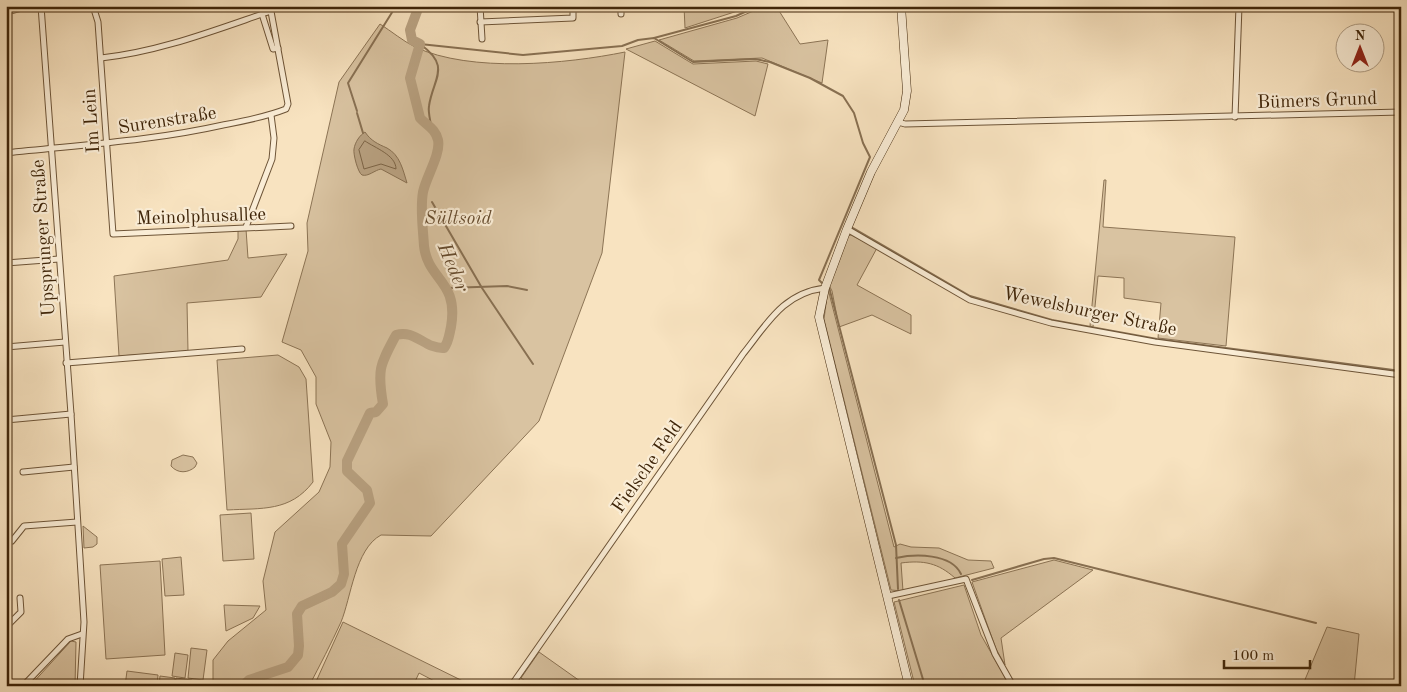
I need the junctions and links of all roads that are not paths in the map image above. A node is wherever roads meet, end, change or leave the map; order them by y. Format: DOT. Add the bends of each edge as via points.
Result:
graph roads {
  1 [pos="29,6"];
  2 [pos="41,6"];
  3 [pos="93,6"];
  4 [pos="480,6"];
  5 [pos="574,6"];
  6 [pos="621,6"];
  7 [pos="901,6"];
  8 [pos="1239,6"];
  9 [pos="270,9"];
  10 [pos="6,12"];
  11 [pos="262,14"];
  12 [pos="621,14"];
  13 [pos="480,22"];
  14 [pos="482,39"];
  15 [pos="278,48"];
  16 [pos="100,58"];
  17 [pos="1401,112"];
  18 [pos="271,115"];
  19 [pos="1235,116"];
  20 [pos="898,122"];
  21 [pos="107,144"];
  22 [pos="51,148"];
  23 [pos="6,153"];
  24 [pos="291,226"];
  25 [pos="246,227"];
  26 [pos="847,229"];
  27 [pos="112,234"];
  28 [pos="59,259"];
  29 [pos="6,263"];
  30 [pos="825,288"];
  31 [pos="65,342"];
  32 [pos="6,347"];
  33 [pos="242,349"];
  34 [pos="66,363"];
  35 [pos="1401,375"];
  36 [pos="71,414"];
  37 [pos="6,420"];
  38 [pos="74,467"];
  39 [pos="24,472"];
  40 [pos="77,522"];
  41 [pos="12,540"];
  42 [pos="888,596"];
  43 [pos="20,598"];
  44 [pos="6,627"];
  45 [pos="82,634"];
  46 [pos="23,686"];
  47 [pos="80,686"];
  48 [pos="511,686"];
  49 [pos="910,686"];
  50 [pos="1013,686"];
  1 -- 10 [label="street"];
  2 -- 22 [label="street, Upsprunger Straße"];
  3 -- 16 [label="street, Im Lein" via="98,22"];
  4 -- 13 [label="street"];
  5 -- 13 [label="street" via="573,18"];
  6 -- 12 [label="street"];
  7 -- 20 [label="main road" via="907,91"];
  8 -- 19 [label="street"];
  9 -- 11 [label="street"];
  9 -- 15 [label="street"];
  11 -- 15 [label="street" via="272,49"];
  11 -- 16 [label="street" via="163,46 124,56"];
  13 -- 14 [label="street"];
  15 -- 18 [label="street, Surenstraße" via="288,104 286,109"];
  16 -- 21 [label="street, Im Lein"];
  17 -- 19 [label="street, Bümers Grund"];
  18 -- 21 [label="street, Surenstraße" via="194,132"];
  18 -- 25 [label="street" via="272,158"];
  19 -- 20 [label="street, Bümers Grund"];
  20 -- 26 [label="main road" via="871,172"];
  21 -- 22 [label="street, Surenstraße"];
  21 -- 27 [label="street, Im Lein"];
  22 -- 23 [label="street, Surenstraße"];
  22 -- 28 [label="street, Upsprunger Straße"];
  24 -- 25 [label="street, Meinolphusallee"];
  25 -- 27 [label="street, Meinolphusallee"];
  26 -- 30 [label="main road"];
  26 -- 35 [label="street, Wewelsburger Straße" via="970,300 1051,323 1155,342"];
  28 -- 29 [label="street"];
  28 -- 31 [label="street, Upsprunger Straße"];
  30 -- 42 [label="main road" via="819,317"];
  30 -- 48 [label="street, Fielsche Feld" via="794,296 743,354"];
  31 -- 32 [label="street"];
  31 -- 34 [label="street, Upsprunger Straße"];
  33 -- 34 [label="street"];
  34 -- 36 [label="street, Upsprunger Straße"];
  36 -- 37 [label="street"];
  36 -- 38 [label="street, Upsprunger Straße"];
  38 -- 39 [label="street"];
  38 -- 40 [label="street, Upsprunger Straße"];
  40 -- 41 [label="street" via="24,526"];
  40 -- 45 [label="street, Upsprunger Straße"];
  42 -- 49 [label="main road"];
  42 -- 50 [label="street" via="966,579 992,648"];
  43 -- 44 [label="street" via="21,612"];
  45 -- 46 [label="street" via="68,639"];
  45 -- 47 [label="street, Upsprunger Straße"];
}
